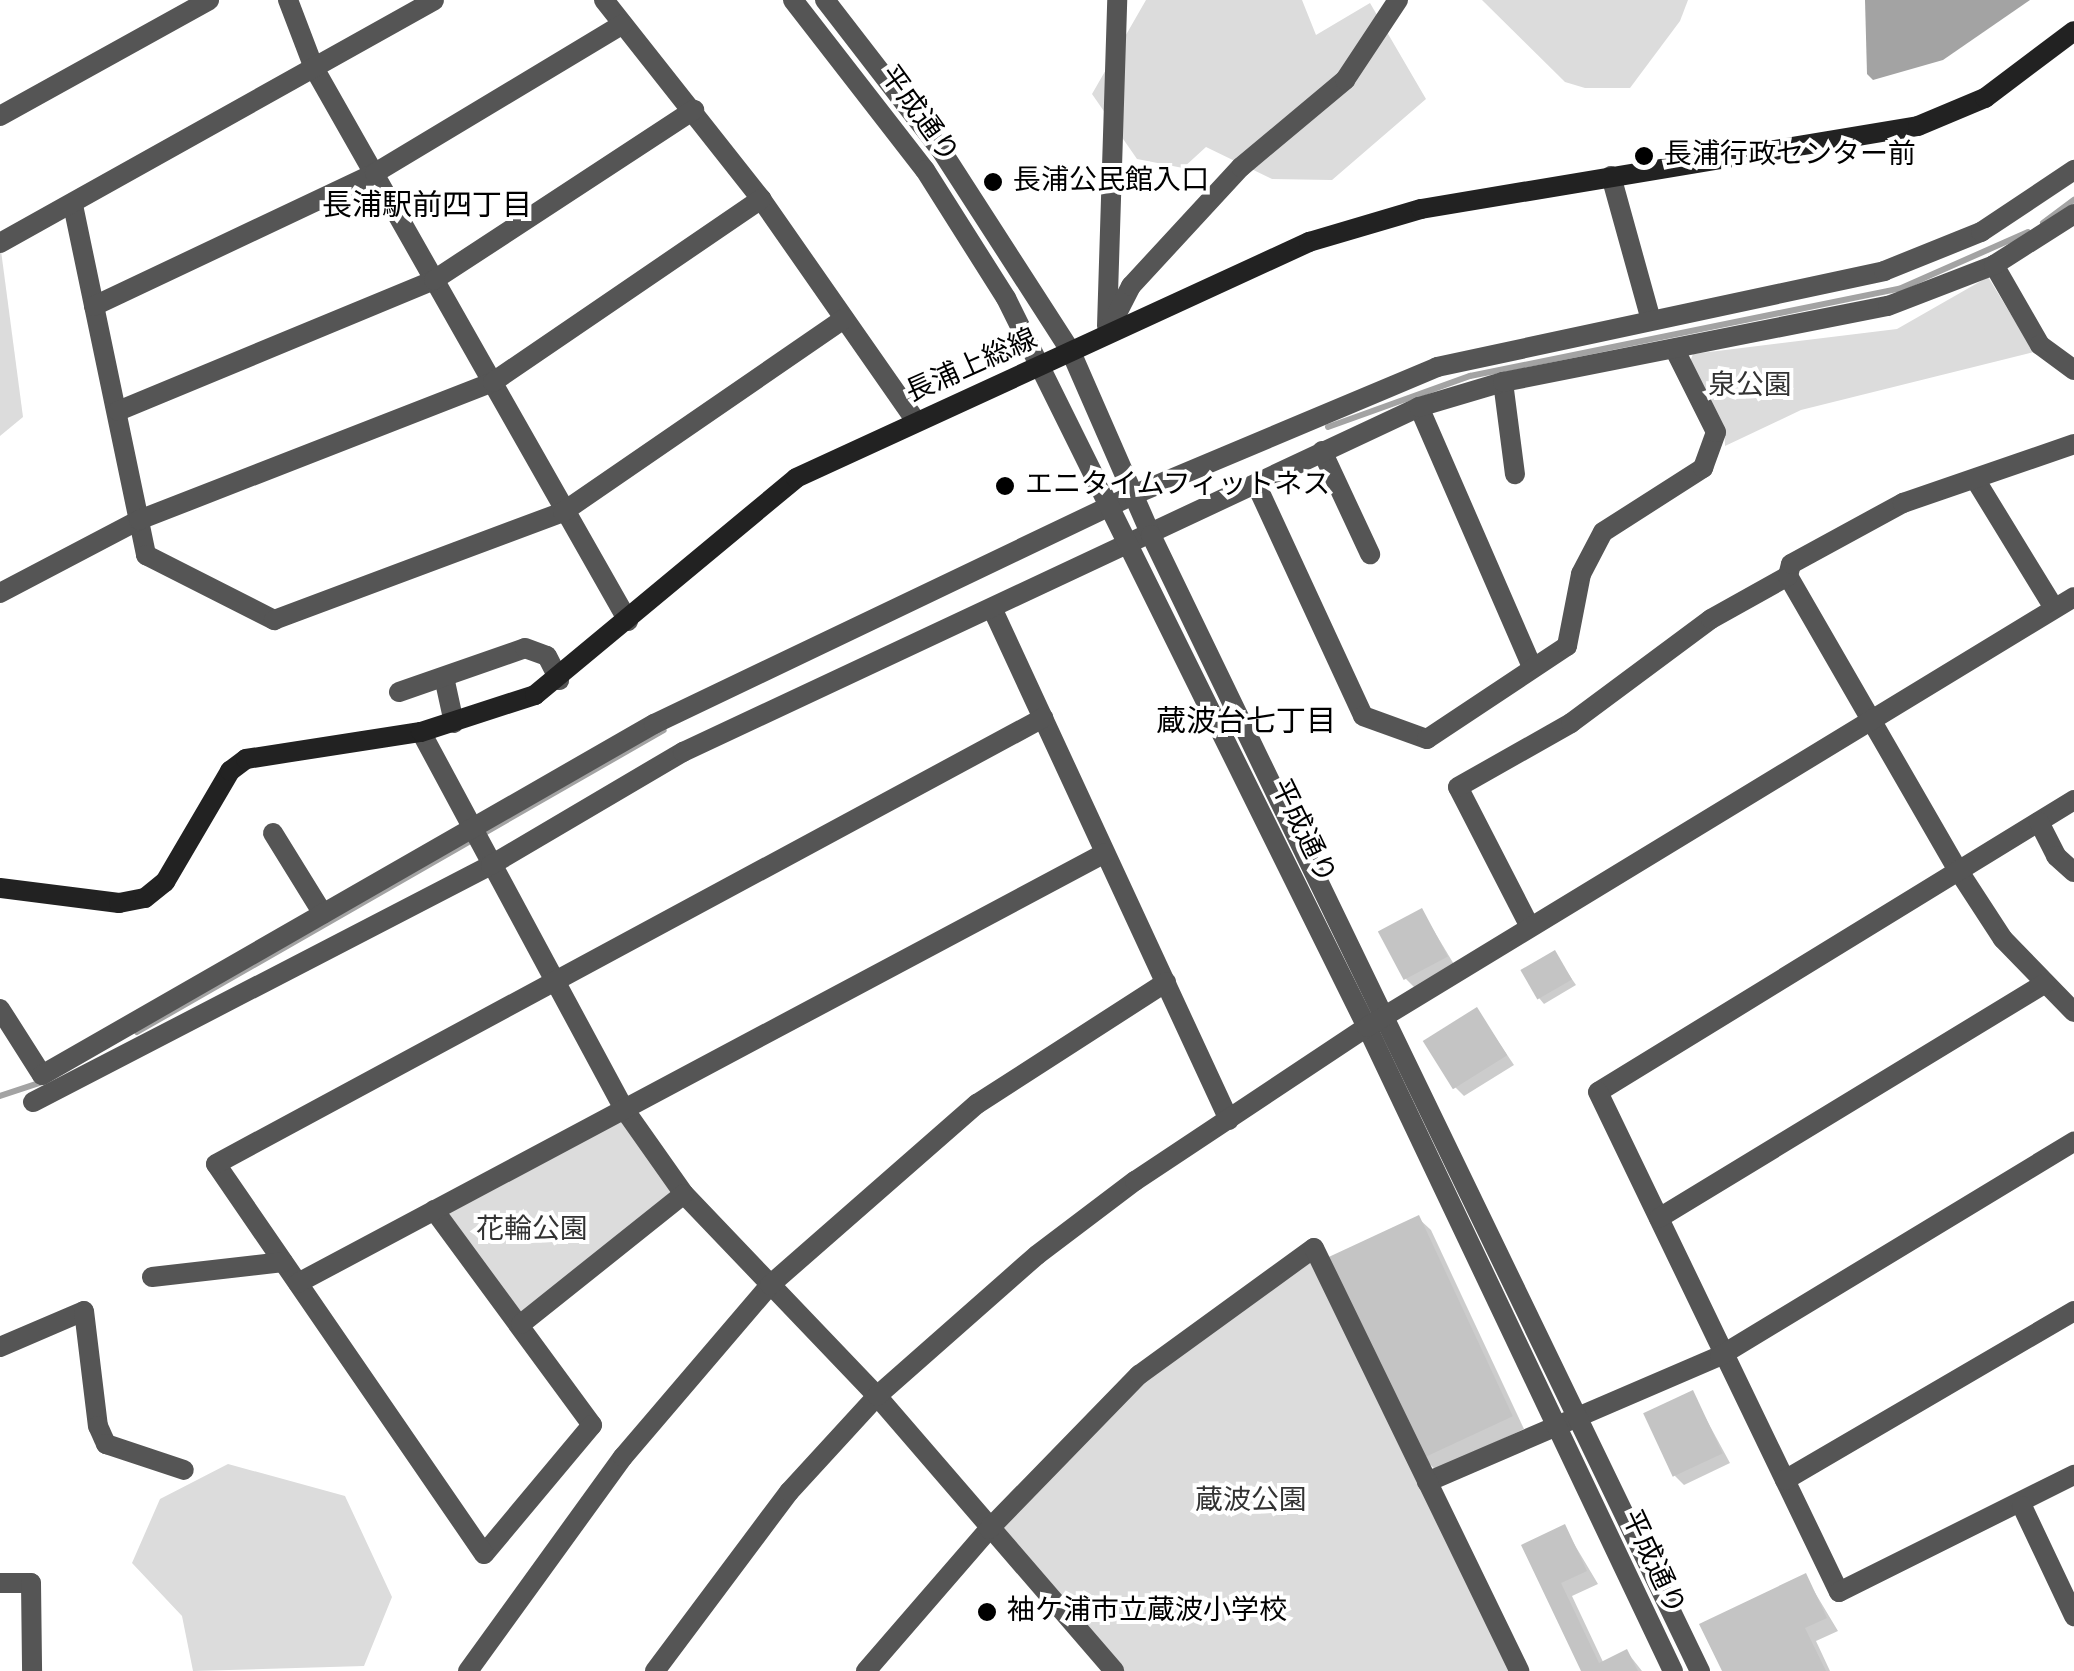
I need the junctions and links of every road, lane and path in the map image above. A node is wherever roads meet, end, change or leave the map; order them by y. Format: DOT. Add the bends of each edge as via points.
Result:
graph roads {
  1 [pos="209,0"];
  2 [pos="288,0"];
  3 [pos="434,0"];
  4 [pos="604,0"];
  5 [pos="793,0"];
  6 [pos="826,0"];
  7 [pos="1117,0"];
  8 [pos="1398,0"];
  9 [pos="623,24"];
  10 [pos="2074,31"];
  11 [pos="314,68"];
  12 [pos="694,110"];
  13 [pos="0,116"];
  14 [pos="2074,170"];
  15 [pos="375,173"];
  16 [pos="1610,176"];
  17 [pos="762,199"];
  18 [pos="73,205"];
  19 [pos="2074,214"];
  20 [pos="0,243"];
  21 [pos="1994,265"];
  22 [pos="434,280"];
  23 [pos="94,306"];
  24 [pos="844,319"];
  25 [pos="1640,319"];
  26 [pos="1107,334"];
  27 [pos="1676,350"];
  28 [pos="1071,352"];
  29 [pos="1638,358"];
  30 [pos="1040,369"];
  31 [pos="2074,370"];
  32 [pos="494,382"];
  33 [pos="1504,382"];
  34 [pos="1419,407"];
  35 [pos="118,411"];
  36 [pos="916,421"];
  37 [pos="2074,444"];
  38 [pos="1322,451"];
  39 [pos="1516,474"];
  40 [pos="1974,479"];
  41 [pos="1256,484"];
  42 [pos="1133,496"];
  43 [pos="1110,507"];
  44 [pos="563,512"];
  45 [pos="138,520"];
  46 [pos="1150,535"];
  47 [pos="1130,545"];
  48 [pos="1370,554"];
  49 [pos="1788,576"];
  50 [pos="0,593"];
  51 [pos="2074,596"];
  52 [pos="992,608"];
  53 [pos="2054,608"];
  54 [pos="628,621"];
  55 [pos="1532,667"];
  56 [pos="444,677"];
  57 [pos="559,680"];
  58 [pos="400,692"];
  59 [pos="1876,717"];
  60 [pos="1043,718"];
  61 [pos="454,724"];
  62 [pos="422,732"];
  63 [pos="2074,800"];
  64 [pos="2039,822"];
  65 [pos="473,829"];
  66 [pos="273,833"];
  67 [pos="1105,853"];
  68 [pos="491,864"];
  69 [pos="1958,870"];
  70 [pos="2074,872"];
  71 [pos="0,888"];
  72 [pos="322,914"];
  73 [pos="1530,927"];
  74 [pos="554,981"];
  75 [pos="1166,982"];
  76 [pos="2044,984"];
  77 [pos="0,1009"];
  78 [pos="2074,1012"];
  79 [pos="1386,1014"];
  80 [pos="1366,1026"];
  81 [pos="33,1102"];
  82 [pos="624,1109"];
  83 [pos="1230,1120"];
  84 [pos="2071,1151"];
  85 [pos="684,1194"];
  86 [pos="434,1210"];
  87 [pos="1659,1218"];
  88 [pos="283,1262"];
  89 [pos="152,1277"];
  90 [pos="298,1283"];
  91 [pos="770,1285"];
  92 [pos="2074,1311"];
  93 [pos="520,1324"];
  94 [pos="0,1346"];
  95 [pos="1720,1356"];
  96 [pos="876,1396"];
  97 [pos="1577,1414"];
  98 [pos="1556,1424"];
  99 [pos="184,1470"];
  100 [pos="2074,1475"];
  101 [pos="1785,1480"];
  102 [pos="1427,1482"];
  103 [pos="2022,1506"];
  104 [pos="989,1529"];
  105 [pos="0,1584"];
  106 [pos="2074,1616"];
  107 [pos="32,1671"];
  108 [pos="468,1671"];
  109 [pos="655,1671"];
  110 [pos="866,1671"];
  111 [pos="1114,1671"];
  112 [pos="1518,1671"];
  113 [pos="1673,1671"];
  114 [pos="1700,1671"];
  1 -- 13 [label="street"];
  2 -- 11 [label="street"];
  3 -- 11 [label="street"];
  4 -- 9 [label="street"];
  5 -- 30 [label="street, 平成通り" via="926,170 1006,298"];
  6 -- 28 [label="street, 平成通り" via="941,150"];
  7 -- 26 [label="street"];
  8 -- 26 [label="street" via="1345,80 1241,166 1132,286"];
  9 -- 12 [label="street"];
  9 -- 15 [label="street"];
  10 -- 16 [label="main road, 長浦上総線" via="1985,98 1918,126"];
  11 -- 15 [label="street"];
  11 -- 18 [label="street"];
  12 -- 17 [label="street"];
  12 -- 22 [label="street"];
  14 -- 25 [label="street" via="2022,210 1918,260"];
  15 -- 22 [label="street"];
  15 -- 23 [label="street"];
  16 -- 25 [label="street"];
  16 -- 26 [label="main road, 長浦上総線" via="1368,220"];
  17 -- 24 [label="street"];
  17 -- 32 [label="street"];
  18 -- 20 [label="street"];
  18 -- 23 [label="street"];
  19 -- 21 [label="street"];
  21 -- 27 [label="street" via="1888,306"];
  21 -- 31 [label="street" via="2040,345"];
  22 -- 32 [label="street"];
  22 -- 35 [label="street"];
  23 -- 35 [label="street"];
  24 -- 36 [label="street"];
  24 -- 44 [label="street"];
  25 -- 29 [label="street"];
  25 -- 42 [label="street" via="1438,367"];
  26 -- 28 [label="main road, 長浦上総線"];
  27 -- 29 [label="street"];
  27 -- 55 [label="street" via="1716,432 1703,468 1603,532 1581,574 1573,635"];
  28 -- 30 [label="main road, 長浦上総線"];
  28 -- 42 [label="street, 平成通り"];
  29 -- 33 [label="street"];
  30 -- 36 [label="main road, 長浦上総線"];
  30 -- 43 [label="street, 平成通り"];
  32 -- 44 [label="street"];
  32 -- 45 [label="street"];
  33 -- 34 [label="street"];
  33 -- 39 [label="street"];
  34 -- 38 [label="street"];
  34 -- 55 [label="street"];
  35 -- 45 [label="street"];
  36 -- 54 [label="main road, 長浦上総線" via="796,478"];
  37 -- 40 [label="street"];
  38 -- 41 [label="street"];
  38 -- 48 [label="street"];
  40 -- 49 [label="street" via="1902,502 1791,564"];
  40 -- 53 [label="street"];
  41 -- 46 [label="street"];
  41 -- 55 [label="street" via="1363,716 1426,739"];
  42 -- 43 [label="street"];
  42 -- 46 [label="street, 平成通り"];
  43 -- 47 [label="street, 平成通り"];
  43 -- 65 [label="street" via="654,724"];
  44 -- 45 [label="street" via="274,620 146,555"];
  44 -- 54 [label="street"];
  45 -- 50 [label="street"];
  46 -- 47 [label="street"];
  46 -- 79 [label="street, 平成通り"];
  47 -- 52 [label="street"];
  47 -- 80 [label="street, 平成通り"];
  49 -- 59 [label="street"];
  49 -- 73 [label="street" via="1711,619 1572,723 1458,788"];
  51 -- 53 [label="street"];
  52 -- 60 [label="street"];
  52 -- 68 [label="street" via="683,752"];
  53 -- 59 [label="street"];
  54 -- 57 [label="main road, 長浦上総線"];
  56 -- 57 [label="street" via="525,648 547,656"];
  56 -- 58 [label="street"];
  56 -- 61 [label="street"];
  57 -- 61 [label="main road, 長浦上総線"];
  59 -- 69 [label="street"];
  59 -- 73 [label="street"];
  60 -- 67 [label="street"];
  60 -- 74 [label="street"];
  61 -- 62 [label="main road, 長浦上総線"];
  62 -- 65 [label="street"];
  62 -- 71 [label="main road, 長浦上総線" via="246,760 230,772 166,882 144,898 118,903"];
  63 -- 64 [label="street"];
  64 -- 69 [label="street"];
  64 -- 70 [label="street" via="2056,856"];
  65 -- 68 [label="street"];
  65 -- 72 [label="street"];
  66 -- 72 [label="street"];
  67 -- 75 [label="street"];
  67 -- 82 [label="street"];
  68 -- 74 [label="street"];
  68 -- 81 [label="street"];
  69 -- 76 [label="street" via="2003,939"];
  69 -- 87 [label="street" via="1598,1092"];
  72 -- 77 [label="street" via="42,1076"];
  73 -- 79 [label="street"];
  74 -- 82 [label="street"];
  74 -- 88 [label="street" via="216,1164"];
  75 -- 83 [label="street"];
  75 -- 91 [label="street" via="977,1104"];
  76 -- 78 [label="street"];
  76 -- 87 [label="street"];
  79 -- 80 [label="street"];
  79 -- 97 [label="street, 平成通り"];
  80 -- 83 [label="street"];
  80 -- 98 [label="street, 平成通り"];
  82 -- 85 [label="street"];
  82 -- 86 [label="street"];
  83 -- 96 [label="street" via="1038,1255"];
  84 -- 95 [label="street"];
  85 -- 91 [label="street"];
  85 -- 93 [label="street"];
  86 -- 90 [label="street"];
  86 -- 93 [label="street"];
  87 -- 95 [label="street"];
  88 -- 89 [label="street"];
  88 -- 90 [label="street"];
  90 -- 93 [label="street" via="484,1554 592,1425"];
  91 -- 96 [label="street"];
  91 -- 108 [label="street" via="623,1457"];
  92 -- 101 [label="street"];
  94 -- 99 [label="street" via="84,1311 106,1444"];
  95 -- 97 [label="street"];
  95 -- 101 [label="street"];
  96 -- 104 [label="street"];
  96 -- 109 [label="street" via="789,1492"];
  97 -- 98 [label="street"];
  97 -- 114 [label="street, 平成通り"];
  98 -- 102 [label="street"];
  98 -- 113 [label="street, 平成通り"];
  100 -- 103 [label="street"];
  101 -- 103 [label="street" via="1839,1592"];
  102 -- 104 [label="street" via="1314,1248 1139,1375"];
  102 -- 112 [label="street"];
  103 -- 106 [label="street"];
  104 -- 110 [label="street"];
  104 -- 111 [label="street"];
  105 -- 107 [label="street" via="31,1583"];
}
